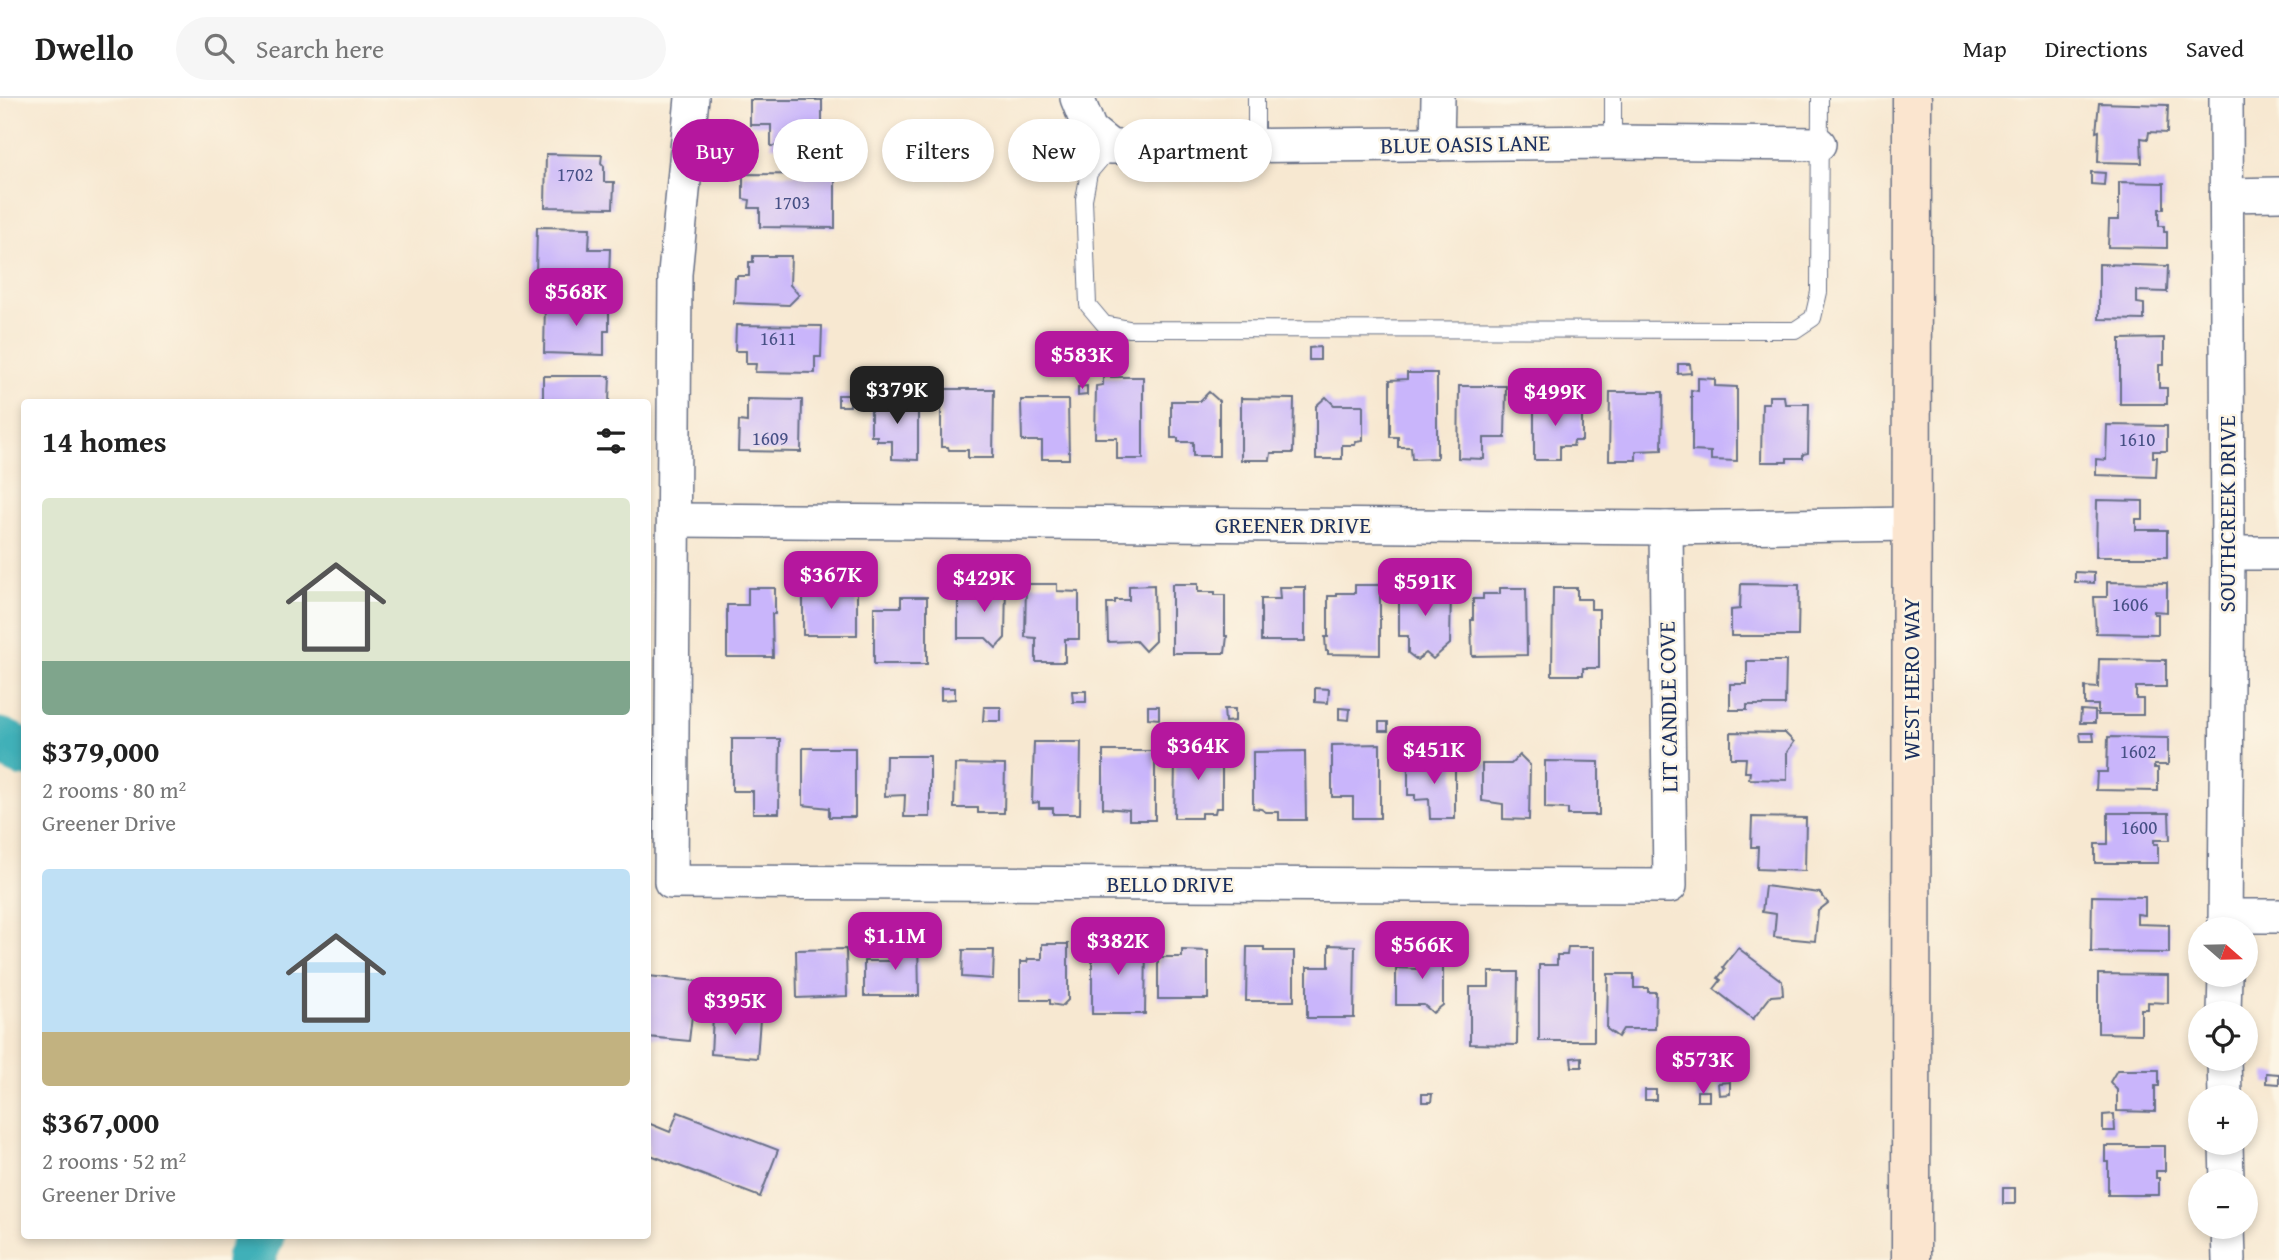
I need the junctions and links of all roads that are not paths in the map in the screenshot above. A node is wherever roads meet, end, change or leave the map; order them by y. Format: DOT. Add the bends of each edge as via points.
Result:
graph roads {
  1 [pos="692,98"];
  2 [pos="1077,98"];
  3 [pos="1256,98"];
  4 [pos="1438,98"];
  5 [pos="1613,98"];
  6 [pos="1820,98"];
  7 [pos="1912,98"];
  8 [pos="2226,98"];
  9 [pos="1256,119"];
  10 [pos="1613,142"];
  11 [pos="1437,144"];
  12 [pos="1819,144"];
  13 [pos="1272,146"];
  14 [pos="1111,147"];
  15 [pos="1114,147"];
  16 [pos="2279,194"];
  17 [pos="2226,195"];
  18 [pos="674,520"];
  19 [pos="1911,524"];
  20 [pos="1666,528"];
  21 [pos="2228,553"];
  22 [pos="2279,553"];
  23 [pos="1670,886"];
  24 [pos="2279,916"];
  25 [pos="2226,917"];
  26 [pos="2258,919"];
  27 [pos="2228,1239"];
  28 [pos="1911,1260"];
  29 [pos="2229,1260"];
  1 -- 18 [label="street" via="675,274"];
  2 -- 14 [label="street" via="1090,130"];
  3 -- 9 [label="lane"];
  4 -- 11 [label="street"];
  5 -- 10 [label="lane"];
  6 -- 12 [label="lane"];
  7 -- 19 [label="main road, WEST HERO WAY"];
  8 -- 17 [label="street, SOUTHCREEK DRIVE"];
  10 -- 11 [label="street, BLUE OASIS LANE"];
  10 -- 12 [label="street, BLUE OASIS LANE"];
  11 -- 13 [label="street, BLUE OASIS LANE"];
  12 -- 14 [label="lane" via="1819,292 1813,318 1795,330 1129,329 1104,324 1088,305 1084,199 1089,173"];
  14 -- 15 [label="street, BLUE OASIS LANE"];
  16 -- 17 [label="street"];
  17 -- 21 [label="street, SOUTHCREEK DRIVE"];
  18 -- 20 [label="street, GREENER DRIVE"];
  18 -- 23 [label="street, BELLO DRIVE" via="671,882"];
  19 -- 20 [label="street, GREENER DRIVE"];
  19 -- 28 [label="main road, WEST HERO WAY"];
  20 -- 23 [label="street, LIT CANDLE COVE"];
  21 -- 22 [label="street"];
  21 -- 25 [label="street, SOUTHCREEK DRIVE"];
  24 -- 26 [label="street"];
  27 -- 29 [label="street"];
}
